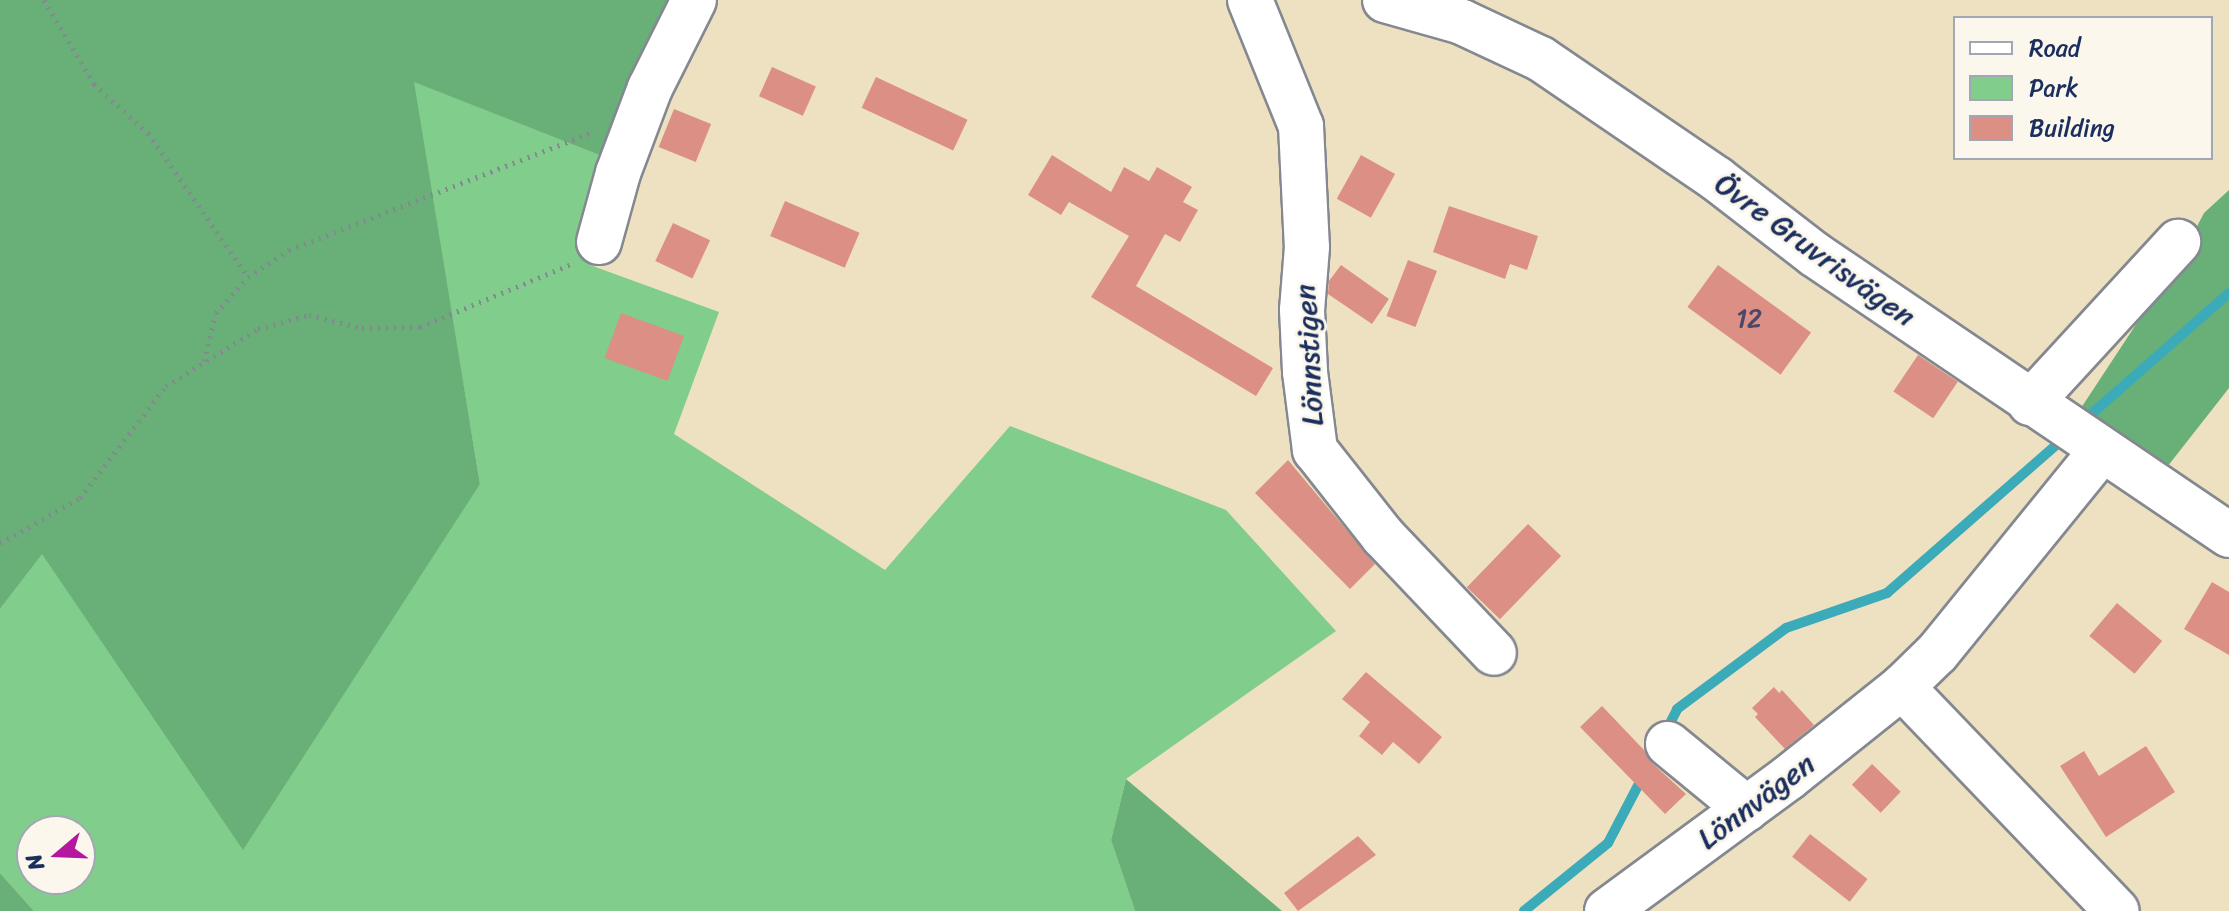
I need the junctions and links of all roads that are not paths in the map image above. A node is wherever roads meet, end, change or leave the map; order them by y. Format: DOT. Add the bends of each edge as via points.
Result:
graph roads {
  1 [pos="694,0"];
  2 [pos="1250,0"];
  3 [pos="1385,0"];
  4 [pos="599,242"];
  5 [pos="2178,242"];
  6 [pos="2068,429"];
  7 [pos="2229,535"];
  8 [pos="1494,653"];
  9 [pos="1902,687"];
  10 [pos="1668,744"];
  11 [pos="1747,809"];
  12 [pos="1607,911"];
  13 [pos="2117,911"];
  1 -- 4 [label="street" via="650,88"];
  2 -- 8 [label="street, Lönnstigen" via="1301,126 1307,247 1302,310 1315,450 1383,536"];
  3 -- 6 [label="street, Övre Gruvrisvägen" via="1462,22 1541,59 1635,120 1814,254"];
  5 -- 6 [label="street, Lönnvägen"];
  6 -- 7 [label="street, Övre Gruvrisvägen"];
  6 -- 9 [label="street, Lönnvägen" via="1947,641"];
  9 -- 11 [label="street, Lönnvägen"];
  9 -- 13 [label="street"];
  10 -- 11 [label="street"];
  11 -- 12 [label="street, Lönnvägen"];
}
